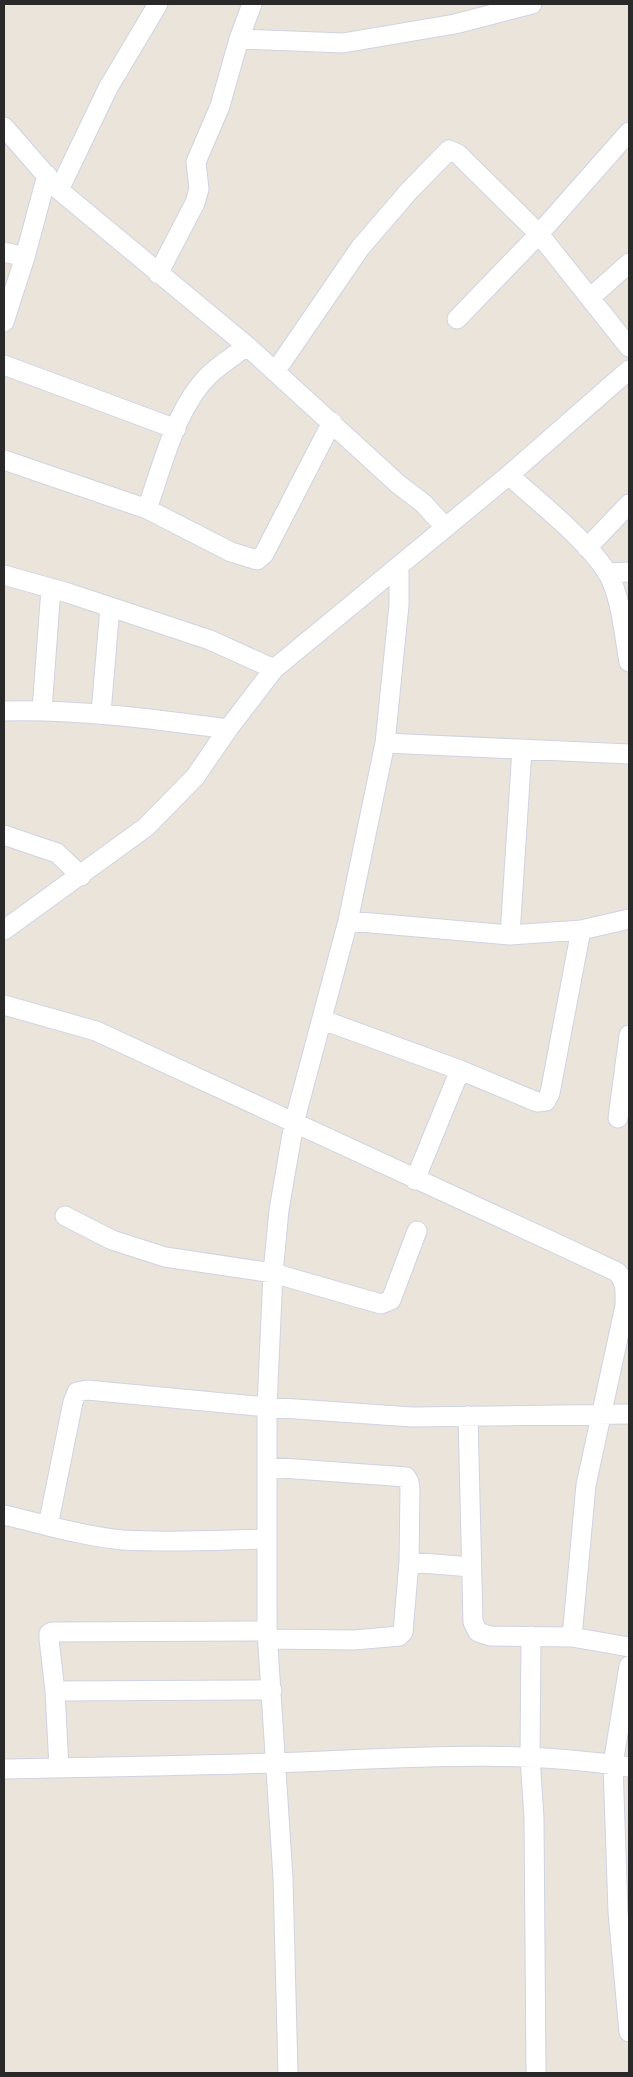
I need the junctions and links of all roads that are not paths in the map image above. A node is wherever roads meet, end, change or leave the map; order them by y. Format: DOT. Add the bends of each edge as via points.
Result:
graph roads {
  1 [pos="158,4"];
  2 [pos="252,4"];
  3 [pos="532,4"];
  4 [pos="239,39"];
  5 [pos="4,127"];
  6 [pos="629,132"];
  7 [pos="47,175"];
  8 [pos="60,190"];
  9 [pos="539,234"];
  10 [pos="4,252"];
  11 [pos="25,257"];
  12 [pos="629,263"];
  13 [pos="158,274"];
  14 [pos="590,298"];
  15 [pos="457,318"];
  16 [pos="4,322"];
  17 [pos="247,346"];
  18 [pos="629,347"];
  19 [pos="4,365"];
  20 [pos="629,370"];
  21 [pos="275,372"];
  22 [pos="332,422"];
  23 [pos="176,429"];
  24 [pos="4,460"];
  25 [pos="508,475"];
  26 [pos="629,504"];
  27 [pos="147,509"];
  28 [pos="446,527"];
  29 [pos="587,548"];
  30 [pos="399,566"];
  31 [pos="629,572"];
  32 [pos="607,573"];
  33 [pos="4,575"];
  34 [pos="51,588"];
  35 [pos="110,607"];
  36 [pos="629,662"];
  37 [pos="274,669"];
  38 [pos="42,710"];
  39 [pos="4,711"];
  40 [pos="101,713"];
  41 [pos="228,728"];
  42 [pos="385,743"];
  43 [pos="522,749"];
  44 [pos="629,754"];
  45 [pos="4,835"];
  46 [pos="81,876"];
  47 [pos="629,919"];
  48 [pos="348,921"];
  49 [pos="4,930"];
  50 [pos="581,930"];
  51 [pos="510,935"];
  52 [pos="4,1005"];
  53 [pos="323,1020"];
  54 [pos="629,1035"];
  55 [pos="460,1070"];
  56 [pos="618,1118"];
  57 [pos="294,1123"];
  58 [pos="415,1180"];
  59 [pos="65,1216"];
  60 [pos="417,1231"];
  61 [pos="273,1272"];
  62 [pos="267,1407"];
  63 [pos="629,1414"];
  64 [pos="600,1415"];
  65 [pos="468,1416"];
  66 [pos="268,1467"];
  67 [pos="4,1514"];
  68 [pos="48,1526"];
  69 [pos="267,1539"];
  70 [pos="409,1562"];
  71 [pos="471,1567"];
  72 [pos="268,1635"];
  73 [pos="531,1636"];
  74 [pos="572,1637"];
  75 [pos="629,1647"];
  76 [pos="629,1666"];
  77 [pos="272,1690"];
  78 [pos="55,1691"];
  79 [pos="530,1757"];
  80 [pos="274,1763"];
  81 [pos="621,1765"];
  82 [pos="59,1768"];
  83 [pos="4,1769"];
  84 [pos="622,1870"];
  85 [pos="626,1964"];
  86 [pos="629,2032"];
  87 [pos="288,2073"];
  88 [pos="536,2073"];
  1 -- 8 [label="street" via="108,88"];
  2 -- 4 [label="street"];
  3 -- 4 [label="street" via="455,24 352,42"];
  4 -- 13 [label="street" via="220,106 196,162 199,189 195,203"];
  5 -- 7 [label="street"];
  6 -- 9 [label="street"];
  7 -- 8 [label="street"];
  7 -- 11 [label="street"];
  8 -- 13 [label="street"];
  9 -- 14 [label="street"];
  9 -- 15 [label="street"];
  9 -- 21 [label="street" via="458,154 449,150 360,248"];
  10 -- 11 [label="street"];
  11 -- 16 [label="street"];
  12 -- 14 [label="street"];
  13 -- 17 [label="street"];
  14 -- 18 [label="street"];
  17 -- 21 [label="street"];
  17 -- 23 [label="street" via="210,375 194,394"];
  19 -- 23 [label="street"];
  20 -- 25 [label="street"];
  21 -- 22 [label="street"];
  22 -- 27 [label="street" via="264,554 257,560 231,552"];
  22 -- 28 [label="street"];
  23 -- 27 [label="street"];
  24 -- 27 [label="street"];
  25 -- 28 [label="street"];
  25 -- 29 [label="street"];
  26 -- 29 [label="street"];
  28 -- 30 [label="street"];
  29 -- 32 [label="street"];
  30 -- 37 [label="street"];
  30 -- 42 [label="street" via="399,604"];
  31 -- 32 [label="street"];
  32 -- 36 [label="street" via="615,590"];
  33 -- 34 [label="street"];
  34 -- 35 [label="street"];
  34 -- 38 [label="street"];
  35 -- 37 [label="street" via="210,640"];
  35 -- 40 [label="street"];
  37 -- 41 [label="street"];
  38 -- 39 [label="street"];
  38 -- 40 [label="street"];
  40 -- 41 [label="street"];
  41 -- 46 [label="street" via="195,777 146,827"];
  42 -- 43 [label="street"];
  42 -- 48 [label="street"];
  43 -- 44 [label="street"];
  43 -- 51 [label="street"];
  45 -- 46 [label="street" via="57,853"];
  46 -- 49 [label="street"];
  47 -- 50 [label="street"];
  48 -- 51 [label="street"];
  48 -- 53 [label="street"];
  50 -- 51 [label="street"];
  50 -- 55 [label="street" via="546,1101 537,1102"];
  52 -- 57 [label="street" via="96,1031"];
  53 -- 55 [label="street"];
  53 -- 57 [label="street"];
  54 -- 56 [label="street"];
  55 -- 58 [label="street"];
  57 -- 58 [label="street"];
  57 -- 61 [label="street" via="279,1210"];
  58 -- 64 [label="street" via="622,1277 626,1286 625,1306"];
  59 -- 61 [label="street" via="112,1240 165,1257"];
  60 -- 61 [label="street" via="391,1300 387,1303"];
  61 -- 62 [label="street"];
  62 -- 65 [label="street" via="412,1417"];
  62 -- 66 [label="street"];
  62 -- 68 [label="street" via="86,1390 77,1392 72,1402"];
  63 -- 64 [label="street"];
  64 -- 65 [label="street"];
  64 -- 74 [label="street" via="582,1512"];
  65 -- 71 [label="street"];
  66 -- 69 [label="street"];
  66 -- 70 [label="street" via="406,1478 410,1482"];
  67 -- 68 [label="street"];
  68 -- 69 [label="street" via="122,1540"];
  69 -- 72 [label="street"];
  70 -- 71 [label="street"];
  70 -- 72 [label="street" via="405,1625 399,1636 354,1640"];
  71 -- 73 [label="street" via="473,1622 478,1632 490,1636"];
  72 -- 77 [label="street"];
  72 -- 78 [label="street" via="52,1632 49,1639"];
  73 -- 74 [label="street"];
  73 -- 79 [label="street"];
  74 -- 75 [label="street"];
  76 -- 81 [label="street"];
  77 -- 78 [label="street"];
  77 -- 80 [label="street"];
  78 -- 82 [label="street"];
  79 -- 80 [label="street" via="428,1756"];
  79 -- 81 [label="street"];
  79 -- 88 [label="street" via="534,1818"];
  80 -- 82 [label="street"];
  80 -- 87 [label="street" via="283,1878"];
  81 -- 84 [label="street"];
  82 -- 83 [label="street"];
  84 -- 85 [label="street"];
  85 -- 86 [label="street"];
}
